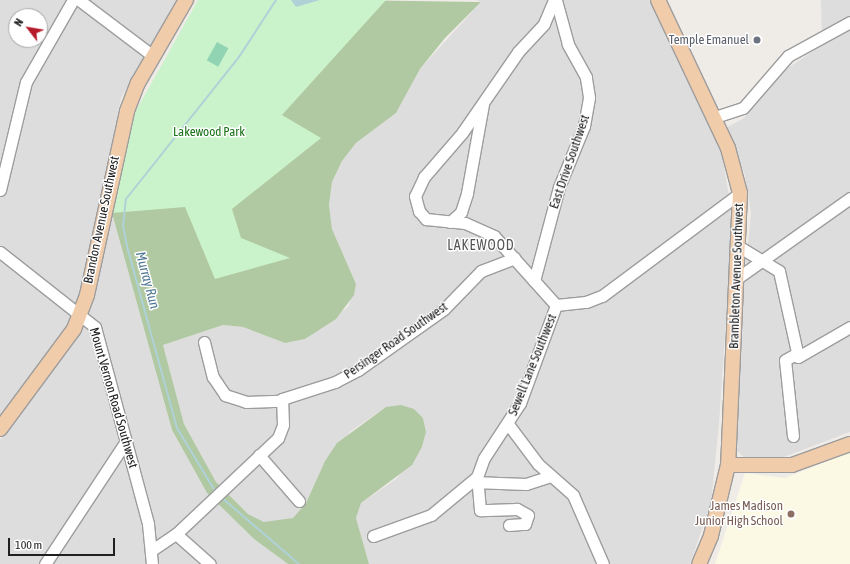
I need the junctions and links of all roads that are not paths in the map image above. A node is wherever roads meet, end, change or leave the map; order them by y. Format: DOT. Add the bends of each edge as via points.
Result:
graph roads {
  1 [pos="73,0"];
  2 [pos="79,0"];
  3 [pos="186,0"];
  4 [pos="555,0"];
  5 [pos="658,0"];
  6 [pos="850,22"];
  7 [pos="153,56"];
  8 [pos="483,103"];
  9 [pos="715,118"];
  10 [pos="0,190"];
  11 [pos="740,193"];
  12 [pos="850,198"];
  13 [pos="450,222"];
  14 [pos="738,246"];
  15 [pos="0,252"];
  16 [pos="515,258"];
  17 [pos="763,259"];
  18 [pos="736,279"];
  19 [pos="534,281"];
  20 [pos="556,305"];
  21 [pos="80,314"];
  22 [pos="850,327"];
  23 [pos="204,342"];
  24 [pos="796,354"];
  25 [pos="280,401"];
  26 [pos="508,424"];
  27 [pos="0,429"];
  28 [pos="793,436"];
  29 [pos="126,442"];
  30 [pos="850,444"];
  31 [pos="259,455"];
  32 [pos="728,465"];
  33 [pos="551,476"];
  34 [pos="476,480"];
  35 [pos="299,501"];
  36 [pos="509,525"];
  37 [pos="176,534"];
  38 [pos="373,536"];
  39 [pos="152,550"];
  40 [pos="46,564"];
  41 [pos="152,564"];
  42 [pos="210,564"];
  43 [pos="603,564"];
  44 [pos="699,564"];
  1 -- 10 [label="street" via="26,82"];
  2 -- 7 [label="street"];
  3 -- 7 [label="main road, Brandon Avenue Southwest"];
  4 -- 8 [label="street" via="544,24 518,52"];
  4 -- 19 [label="street, East Drive Southwest" via="568,44 586,77 589,97 584,126 559,187"];
  5 -- 9 [label="main road, Brambleton Avenue Southwest"];
  6 -- 9 [label="street" via="788,56 743,108"];
  7 -- 21 [label="main road, Brandon Avenue Southwest" via="127,111"];
  8 -- 13 [label="street" via="476,161 461,212"];
  8 -- 13 [label="street" via="417,189 416,203 422,216 432,221"];
  9 -- 11 [label="main road, Brambleton Avenue Southwest" via="733,161"];
  11 -- 14 [label="main road, Brambleton Avenue Southwest"];
  11 -- 20 [label="street" via="602,296 586,302"];
  12 -- 17 [label="street"];
  13 -- 16 [label="street" via="486,230"];
  14 -- 17 [label="street"];
  14 -- 18 [label="main road, Brambleton Avenue Southwest"];
  15 -- 21 [label="street, Mount Vernon Road Southwest"];
  16 -- 19 [label="street"];
  16 -- 25 [label="street, Persinger Road Southwest" via="481,272 444,309 358,370"];
  17 -- 18 [label="street"];
  17 -- 24 [label="street" via="777,267 783,281"];
  18 -- 32 [label="main road, Brambleton Avenue Southwest"];
  19 -- 20 [label="street"];
  20 -- 26 [label="street, Sewell Lane Southwest" via="520,404"];
  21 -- 27 [label="main road, Brandon Avenue Southwest" via="67,340"];
  21 -- 29 [label="street, Mount Vernon Road Southwest" via="95,327"];
  22 -- 24 [label="street" via="801,358"];
  23 -- 25 [label="street, Persinger Road Southwest" via="213,377 225,394 246,402"];
  24 -- 28 [label="street" via="785,360"];
  25 -- 31 [label="street" via="281,432"];
  26 -- 33 [label="street, Sewell Lane Southwest"];
  26 -- 34 [label="street, Sewell Lane Southwest" via="484,458"];
  29 -- 39 [label="street, Mount Vernon Road Southwest"];
  29 -- 40 [label="street"];
  30 -- 32 [label="main road" via="792,465"];
  31 -- 35 [label="street"];
  31 -- 37 [label="street"];
  32 -- 44 [label="main road, Brambleton Avenue Southwest" via="711,536"];
  33 -- 34 [label="street" via="526,484"];
  33 -- 43 [label="street, Sewell Lane Southwest" via="577,502"];
  34 -- 36 [label="street, Sewell Lane Southwest" via="477,504 480,510 516,509 528,515 525,524"];
  34 -- 38 [label="street" via="418,521"];
  37 -- 39 [label="street"];
  37 -- 42 [label="street"];
  39 -- 41 [label="street, Mount Vernon Road Southwest"];
}
